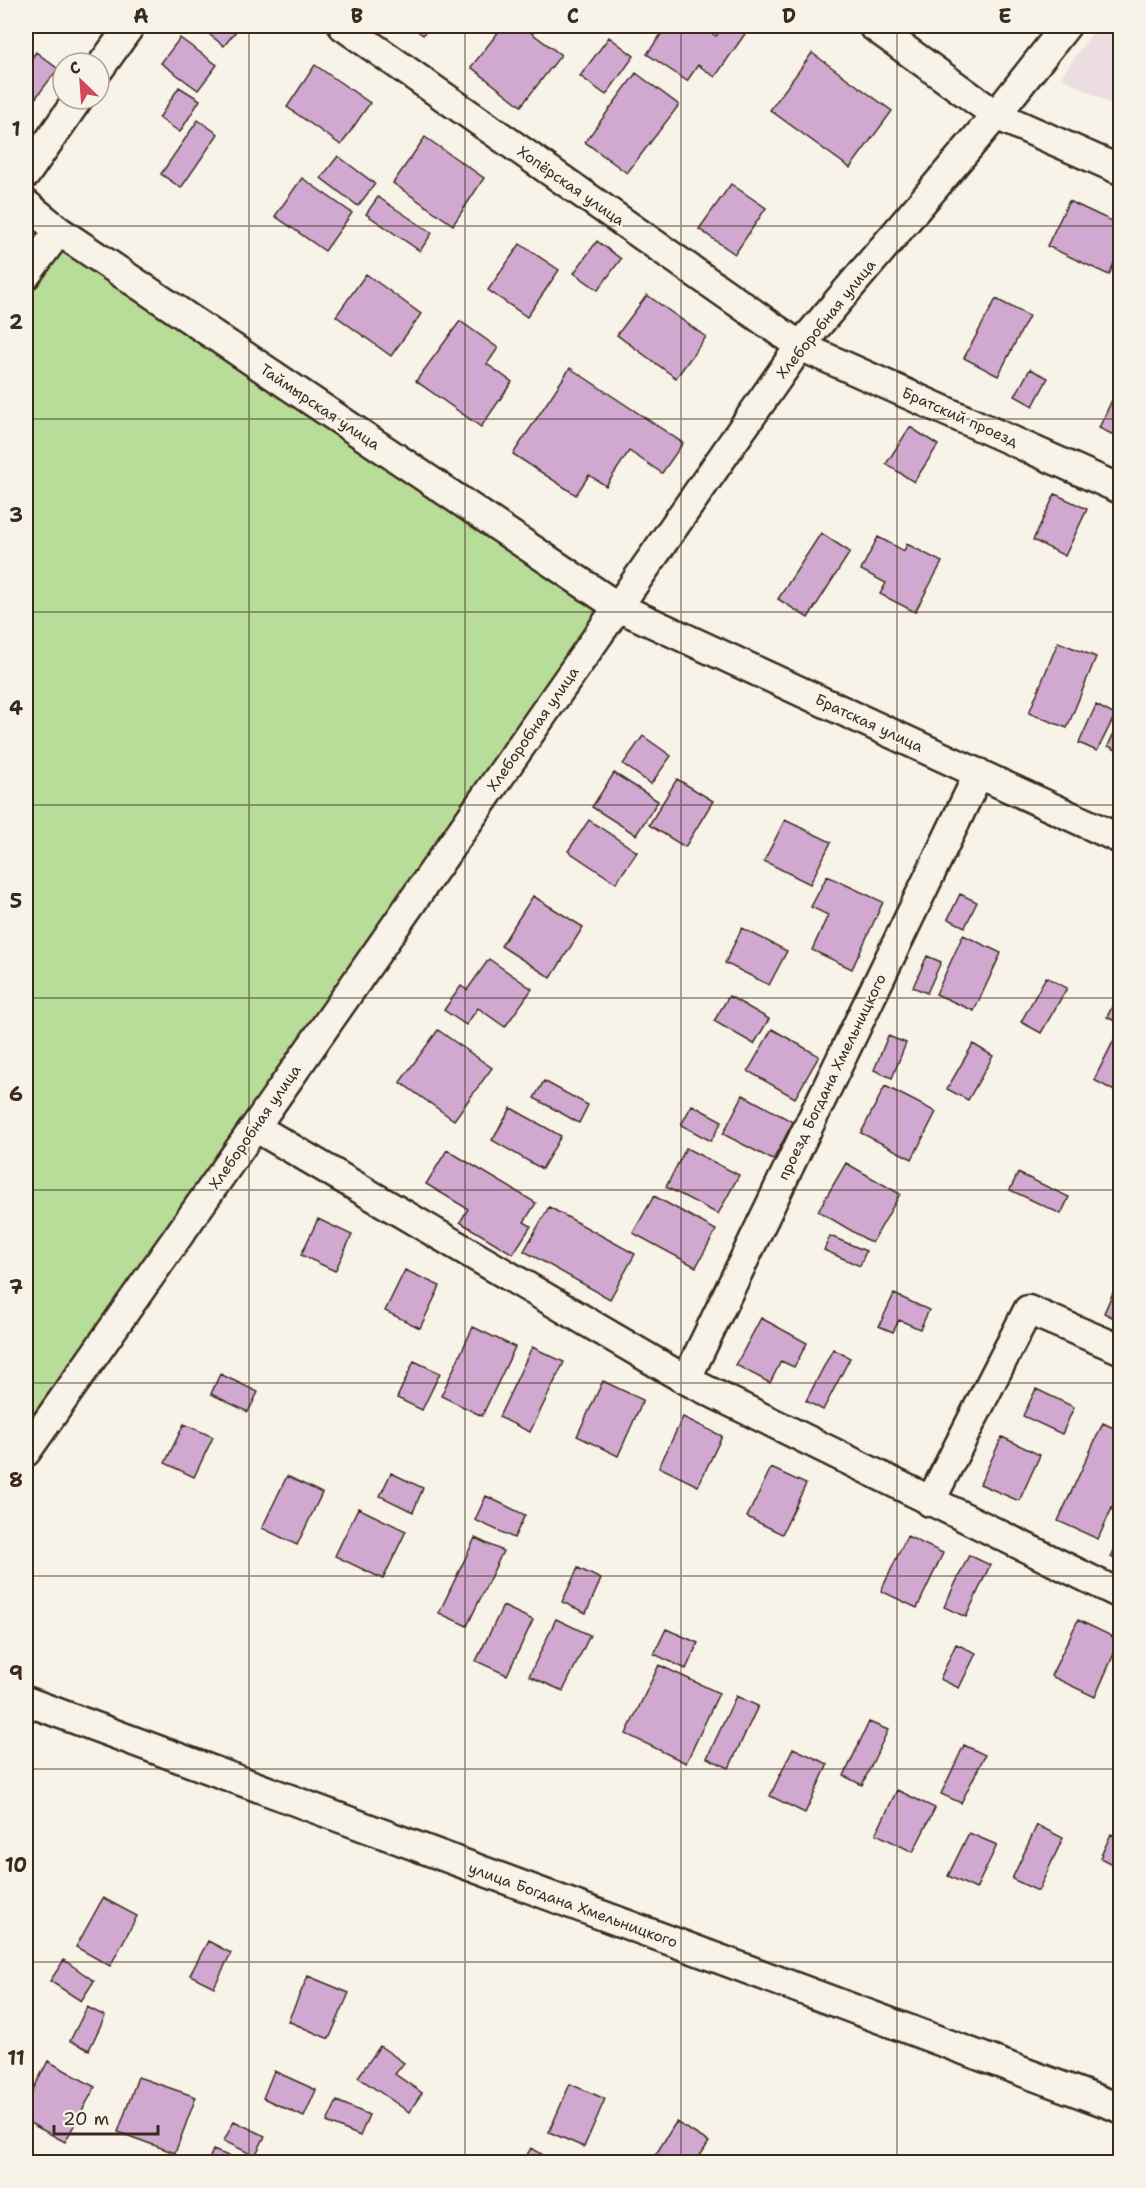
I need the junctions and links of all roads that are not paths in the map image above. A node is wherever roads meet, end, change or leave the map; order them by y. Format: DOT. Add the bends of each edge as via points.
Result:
graph roads {
  1 [pos="130,26"];
  2 [pos="343,26"];
  3 [pos="873,26"];
  4 [pos="1066,26"];
  5 [pos="111,52"];
  6 [pos="70,111"];
  7 [pos="996,115"];
  8 [pos="1120,170"];
  9 [pos="26,174"];
  10 [pos="26,204"];
  11 [pos="59,231"];
  12 [pos="26,275"];
  13 [pos="800,346"];
  14 [pos="1120,489"];
  15 [pos="618,607"];
  16 [pos="979,773"];
  17 [pos="1120,839"];
  18 [pos="255,1127"];
  19 [pos="1120,1349"];
  20 [pos="686,1380"];
  21 [pos="26,1452"];
  22 [pos="930,1502"];
  23 [pos="1120,1594"];
  24 [pos="26,1701"];
  25 [pos="1120,2108"];
  1 -- 5 [label="street"];
  2 -- 13 [label="street, Хопёрская улица"];
  3 -- 7 [label="street"];
  4 -- 7 [label="street, Хлеборобная улица"];
  6 -- 9 [label="street"];
  7 -- 8 [label="street"];
  7 -- 13 [label="street, Хлеборобная улица"];
  10 -- 11 [label="street, Таймырская улица"];
  11 -- 12 [label="street"];
  11 -- 15 [label="street, Таймырская улица"];
  13 -- 14 [label="street, Братский проезд"];
  13 -- 15 [label="street, Хлеборобная улица"];
  15 -- 16 [label="street, Братская улица"];
  15 -- 18 [label="street, Хлеборобная улица"];
  16 -- 17 [label="street, Братская улица"];
  16 -- 20 [label="street, проезд Богдана Хмельницкого"];
  18 -- 20 [label="street"];
  18 -- 21 [label="street, Хлеборобная улица"];
  19 -- 22 [label="street" via="1028,1310"];
  20 -- 22 [label="street"];
  22 -- 23 [label="street"];
  24 -- 25 [label="street, улица Богдана Хмельницкого"];
}
